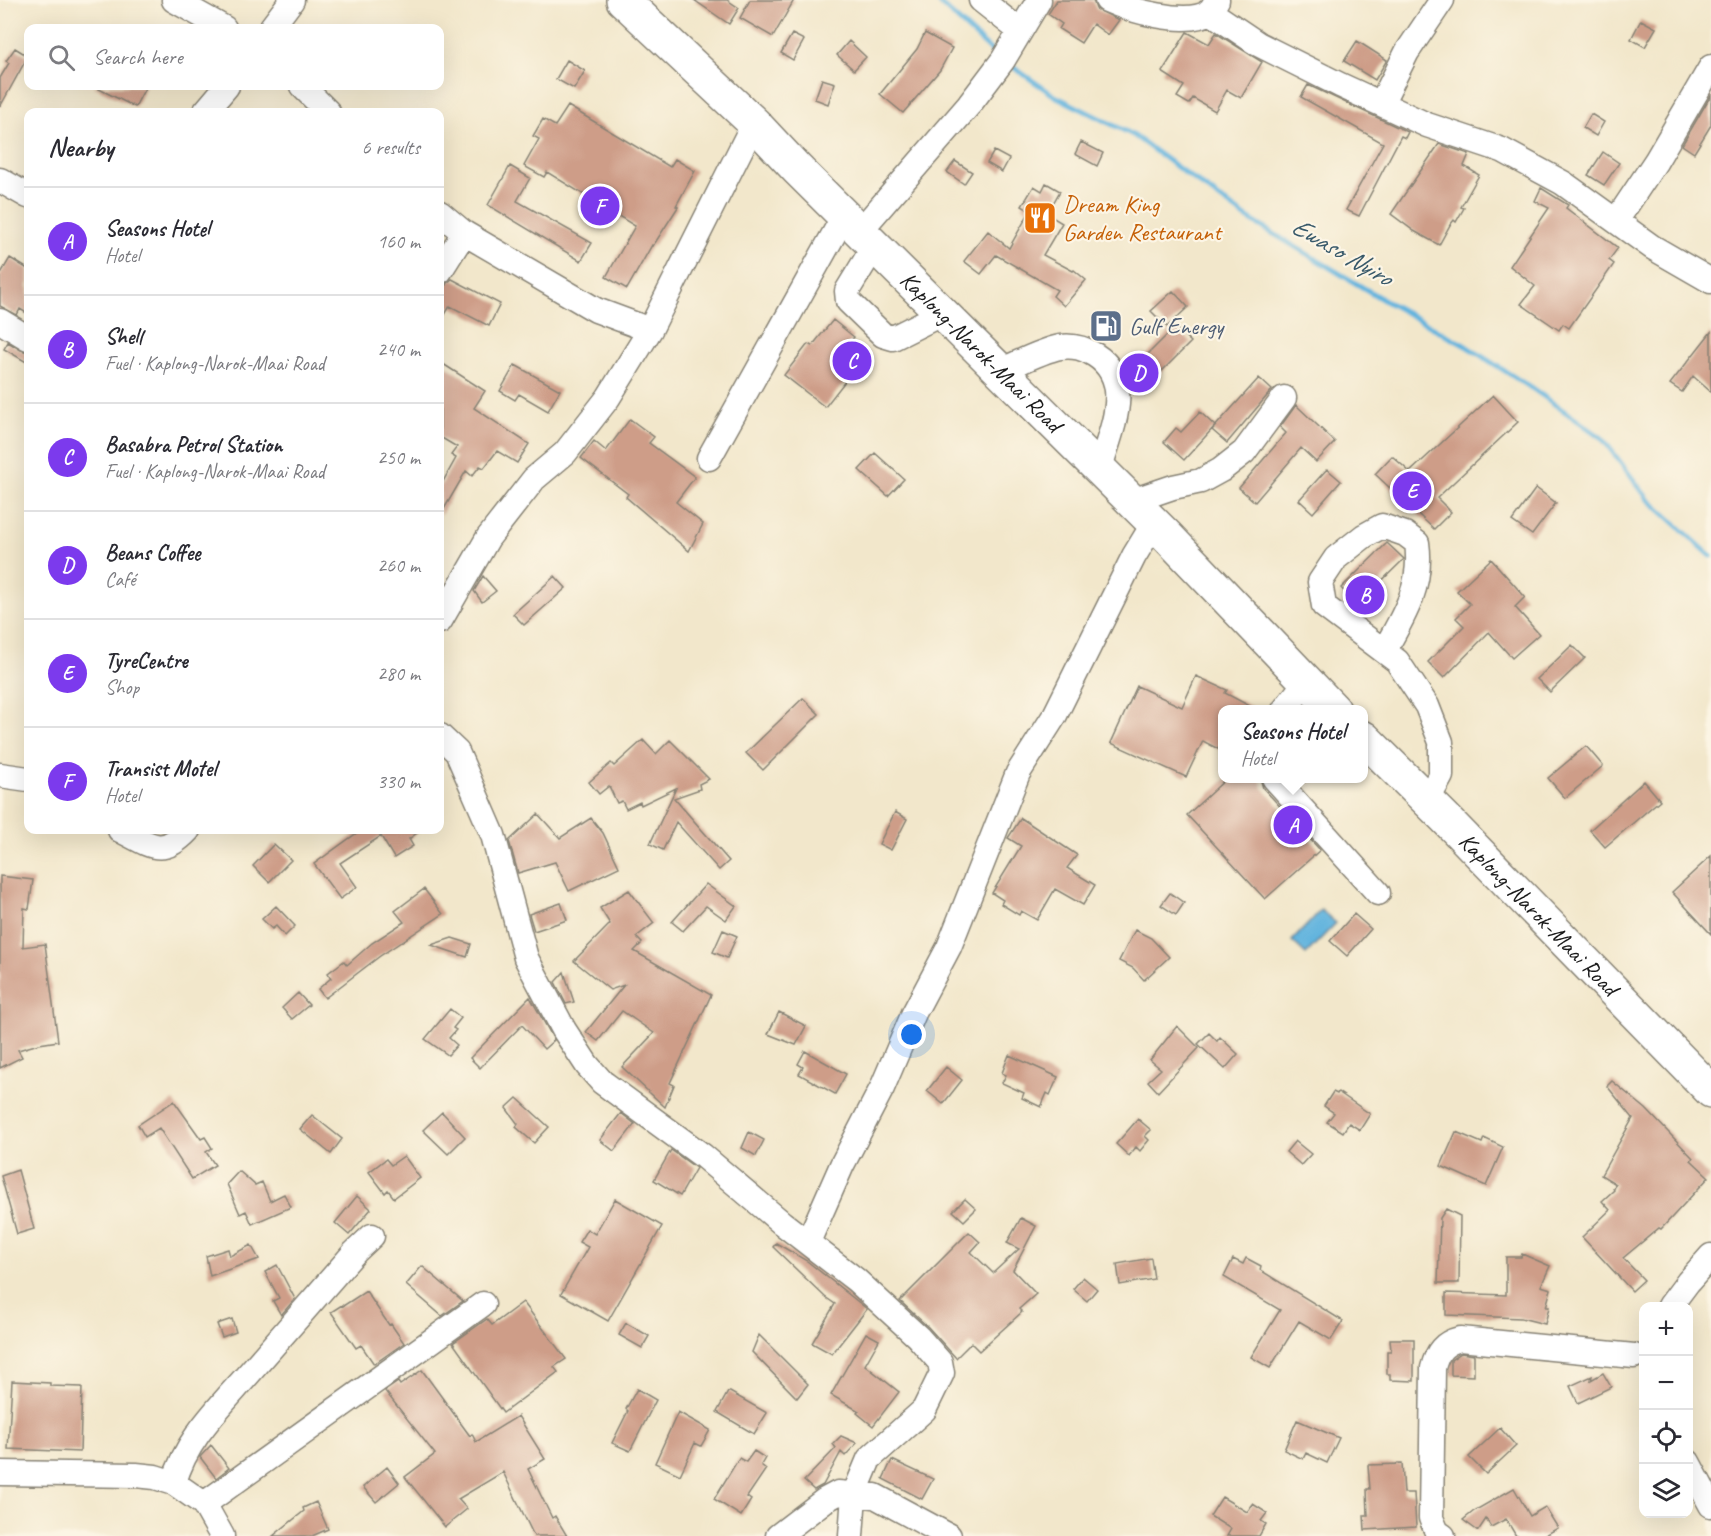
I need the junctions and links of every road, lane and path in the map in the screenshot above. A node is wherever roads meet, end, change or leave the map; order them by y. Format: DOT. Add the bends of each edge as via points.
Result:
graph roads {
  1 [pos="174,0"];
  2 [pos="292,0"];
  3 [pos="981,0"];
  4 [pos="1039,0"];
  5 [pos="1107,0"];
  6 [pos="1442,0"];
  7 [pos="627,1"];
  8 [pos="1213,6"];
  9 [pos="217,24"];
  10 [pos="274,24"];
  11 [pos="1020,31"];
  12 [pos="1711,67"];
  13 [pos="224,90"];
  14 [pos="306,90"];
  15 [pos="1380,104"];
  16 [pos="208,108"];
  17 [pos="324,108"];
  18 [pos="754,123"];
  19 [pos="0,180"];
  20 [pos="24,194"];
  21 [pos="444,216"];
  22 [pos="1616,221"];
  23 [pos="860,230"];
  24 [pos="464,233"];
  25 [pos="444,265"];
  26 [pos="1711,281"];
  27 [pos="944,313"];
  28 [pos="0,321"];
  29 [pos="650,330"];
  30 [pos="24,336"];
  31 [pos="1000,371"];
  32 [pos="1284,398"];
  33 [pos="709,458"];
  34 [pos="1100,468"];
  35 [pos="1143,512"];
  36 [pos="448,584"];
  37 [pos="444,602"];
  38 [pos="1384,651"];
  39 [pos="1306,682"];
  40 [pos="1288,705"];
  41 [pos="1329,705"];
  42 [pos="444,740"];
  43 [pos="1368,742"];
  44 [pos="0,775"];
  45 [pos="24,778"];
  46 [pos="1279,783"];
  47 [pos="1427,801"];
  48 [pos="127,834"];
  49 [pos="184,834"];
  50 [pos="1378,893"];
  51 [pos="1711,1091"];
  52 [pos="372,1236"];
  53 [pos="808,1242"];
  54 [pos="1711,1256"];
  55 [pos="1673,1302"];
  56 [pos="483,1304"];
  57 [pos="1639,1359"];
  58 [pos="1690,1464"];
  59 [pos="0,1473"];
  60 [pos="174,1483"];
  61 [pos="854,1495"];
  62 [pos="204,1504"];
  63 [pos="1711,1505"];
  64 [pos="222,1536"];
  65 [pos="778,1536"];
  66 [pos="850,1536"];
  67 [pos="950,1536"];
  68 [pos="1443,1536"];
  1 -- 9 [label="street"];
  2 -- 10 [label="street"];
  3 -- 11 [label="street"];
  4 -- 11 [label="street"];
  5 -- 8 [label="street" via="1129,9 1173,17 1196,15"];
  6 -- 15 [label="street" via="1407,52"];
  7 -- 18 [label="highway, Kaplong-Narok-Maai Road"];
  8 -- 15 [label="street" via="1258,44"];
  11 -- 23 [label="street" via="969,105"];
  12 -- 22 [label="street"];
  13 -- 16 [label="street"];
  14 -- 17 [label="street"];
  15 -- 22 [label="street" via="1427,125 1502,150 1563,183"];
  18 -- 23 [label="highway, Kaplong-Narok-Maai Road"];
  18 -- 29 [label="street"];
  19 -- 20 [label="street"];
  21 -- 24 [label="street"];
  22 -- 26 [label="street"];
  23 -- 27 [label="highway, Kaplong-Narok-Maai Road"];
  23 -- 27 [label="street" via="848,301 882,335 893,338"];
  23 -- 33 [label="street"];
  24 -- 25 [label="street"];
  24 -- 29 [label="street" via="596,310"];
  27 -- 31 [label="highway, Kaplong-Narok-Maai Road"];
  28 -- 30 [label="street"];
  29 -- 36 [label="street" via="608,398 565,453 534,479"];
  31 -- 34 [label="highway, Kaplong-Narok-Maai Road"];
  31 -- 34 [label="street" via="1072,346 1104,361 1116,380 1119,394"];
  32 -- 35 [label="street" via="1244,452 1201,481 1173,487"];
  34 -- 35 [label="highway, Kaplong-Narok-Maai Road"];
  35 -- 39 [label="highway, Kaplong-Narok-Maai Road"];
  35 -- 53 [label="street" via="1134,556 1055,715 1018,773 949,947 914,1013"];
  36 -- 37 [label="street"];
  38 -- 38 [label="street" via="1324,606 1320,582 1336,558 1382,526 1417,543 1419,561 1414,593"];
  38 -- 47 [label="street" via="1397,661 1427,706 1441,742 1441,776"];
  39 -- 40 [label="street"];
  39 -- 41 [label="highway, Kaplong-Narok-Maai Road"];
  42 -- 53 [label="street" via="457,752 493,835 526,958 586,1065 602,1082 703,1156"];
  43 -- 47 [label="highway, Kaplong-Narok-Maai Road"];
  44 -- 45 [label="street"];
  46 -- 50 [label="street"];
  47 -- 51 [label="highway, Kaplong-Narok-Maai Road"];
  48 -- 49 [label="street" via="146,844 165,847"];
  52 -- 60 [label="street" via="212,1416 188,1447"];
  53 -- 61 [label="street" via="918,1337 940,1362 942,1373 924,1410 869,1459"];
  54 -- 55 [label="street"];
  56 -- 62 [label="street"];
  57 -- 68 [label="street" via="1460,1339 1448,1342 1436,1356 1433,1368 1431,1518"];
  58 -- 63 [label="street"];
  59 -- 60 [label="street" via="136,1475"];
  60 -- 62 [label="street"];
  61 -- 65 [label="street" via="838,1493 825,1500"];
  61 -- 66 [label="street"];
  61 -- 67 [label="street" via="875,1496"];
  62 -- 64 [label="street"];
}
